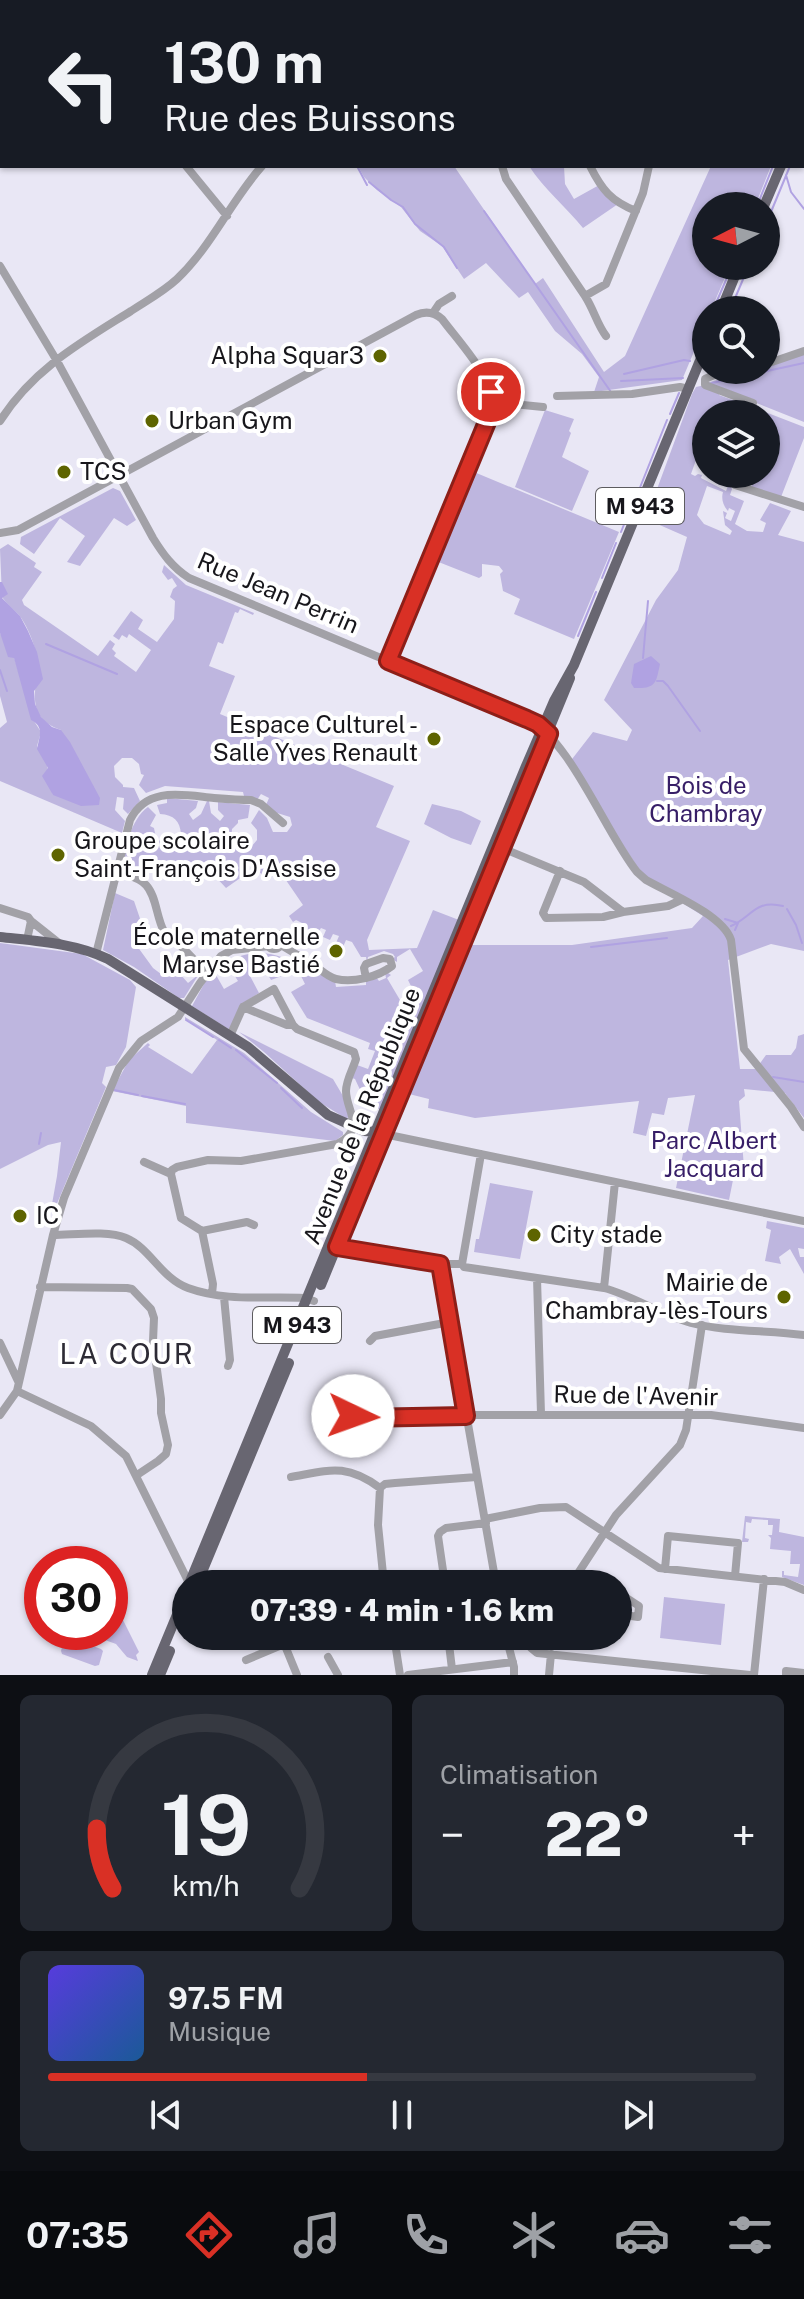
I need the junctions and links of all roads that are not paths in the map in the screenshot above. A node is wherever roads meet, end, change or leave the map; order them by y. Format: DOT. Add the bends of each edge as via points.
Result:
graph roads {
  1 [pos="188,168"];
  2 [pos="261,168"];
  3 [pos="503,168"];
  4 [pos="591,168"];
  5 [pos="649,168"];
  6 [pos="780,168"];
  7 [pos="770,192"];
  8 [pos="636,211"];
  9 [pos="227,216"];
  10 [pos="0,266"];
  11 [pos="452,296"];
  12 [pos="585,296"];
  13 [pos="433,313"];
  14 [pos="606,336"];
  15 [pos="804,351"];
  16 [pos="780,359"];
  17 [pos="57,361"];
  18 [pos="692,382"];
  19 [pos="694,384"];
  20 [pos="702,384"];
  21 [pos="557,396"];
  22 [pos="745,400"];
  23 [pos="493,402"];
  24 [pos="543,407"];
  25 [pos="0,421"];
  26 [pos="120,476"];
  27 [pos="744,488"];
  28 [pos="804,507"];
  29 [pos="0,533"];
  30 [pos="388,661"];
  31 [pos="546,731"];
  32 [pos="283,823"];
  33 [pos="502,848"];
  34 [pos="117,871"];
  35 [pos="560,871"];
  36 [pos="669,893"];
  37 [pos="681,900"];
  38 [pos="659,907"];
  39 [pos="0,908"];
  40 [pos="623,912"];
  41 [pos="31,921"];
  42 [pos="0,937"];
  43 [pos="27,940"];
  44 [pos="61,944"];
  45 [pos="281,945"];
  46 [pos="269,946"];
  47 [pos="96,954"];
  48 [pos="207,973"];
  49 [pos="366,978"];
  50 [pos="243,1007"];
  51 [pos="184,1008"];
  52 [pos="293,1025"];
  53 [pos="230,1036"];
  54 [pos="354,1126"];
  55 [pos="804,1127"];
  56 [pos="380,1133"];
  57 [pos="370,1147"];
  58 [pos="481,1154"];
  59 [pos="144,1162"];
  60 [pos="171,1174"];
  61 [pos="615,1182"];
  62 [pos="804,1221"];
  63 [pos="254,1225"];
  64 [pos="202,1231"];
  65 [pos="53,1235"];
  66 [pos="337,1247"];
  67 [pos="440,1264"];
  68 [pos="462,1264"];
  69 [pos="537,1278"];
  70 [pos="40,1287"];
  71 [pos="604,1288"];
  72 [pos="212,1294"];
  73 [pos="224,1297"];
  74 [pos="311,1300"];
  75 [pos="450,1322"];
  76 [pos="702,1325"];
  77 [pos="804,1335"];
  78 [pos="370,1341"];
  79 [pos="0,1343"];
  80 [pos="24,1352"];
  81 [pos="6,1355"];
  82 [pos="228,1366"];
  83 [pos="18,1386"];
  84 [pos="541,1414"];
  85 [pos="0,1415"];
  86 [pos="687,1415"];
  87 [pos="466,1416"];
  88 [pos="360,1418"];
  89 [pos="804,1428"];
  90 [pos="137,1475"];
  91 [pos="291,1477"];
  92 [pos="477,1477"];
  93 [pos="380,1488"];
  94 [pos="485,1521"];
  95 [pos="604,1532"];
  96 [pos="665,1569"];
  97 [pos="181,1570"];
  98 [pos="195,1570"];
  99 [pos="203,1570"];
  100 [pos="383,1570"];
  101 [pos="443,1570"];
  102 [pos="494,1570"];
  103 [pos="580,1570"];
  104 [pos="735,1576"];
  105 [pos="764,1579"];
  106 [pos="803,1589"];
  107 [pos="632,1601"];
  108 [pos="632,1616"];
  109 [pos="172,1627"];
  110 [pos="172,1645"];
  111 [pos="264,1650"];
  112 [pos="286,1650"];
  113 [pos="396,1650"];
  114 [pos="450,1650"];
  115 [pos="533,1650"];
  116 [pos="551,1654"];
  117 [pos="328,1657"];
  118 [pos="246,1660"];
  119 [pos="514,1668"];
  120 [pos="452,1669"];
  121 [pos="654,1670"];
  122 [pos="804,1673"];
  123 [pos="720,1674"];
  124 [pos="152,1675"];
  125 [pos="160,1675"];
  126 [pos="297,1675"];
  127 [pos="338,1675"];
  128 [pos="400,1675"];
  129 [pos="408,1675"];
  130 [pos="549,1675"];
  131 [pos="752,1675"];
  132 [pos="786,1675"];
  1 -- 9 [label="street"];
  2 -- 9 [label="street"];
  3 -- 12 [label="street"];
  4 -- 8 [label="street" via="612,199"];
  5 -- 8 [label="street"];
  6 -- 7 [label="main road"];
  8 -- 12 [label="street" via="606,284"];
  9 -- 17 [label="street" via="174,282"];
  10 -- 17 [label="street, Rue Jean Perrin"];
  11 -- 13 [label="street"];
  12 -- 14 [label="street"];
  13 -- 23 [label="street" via="486,379"];
  13 -- 26 [label="street" via="416,315"];
  15 -- 16 [label="street"];
  17 -- 25 [label="street" via="26,386"];
  17 -- 26 [label="street, Rue Jean Perrin"];
  18 -- 21 [label="street" via="632,394"];
  19 -- 31 [label="main road, Avenue de la République / M 943"];
  20 -- 22 [label="street"];
  23 -- 24 [label="street"];
  23 -- 30 [label="street"];
  26 -- 29 [label="street" via="18,530"];
  26 -- 30 [label="street, Rue Jean Perrin" via="176,570"];
  27 -- 28 [label="street"];
  30 -- 31 [label="street, Rue Jean Perrin"];
  31 -- 33 [label="main road, Avenue de la République / M 943"];
  31 -- 36 [label="street" via="633,868"];
  31 -- 56 [label="main road, Avenue de la République / M 943"];
  32 -- 34 [label="street" via="251,800 156,796 134,813"];
  33 -- 35 [label="street"];
  33 -- 56 [label="main road, Avenue de la République / M 943"];
  34 -- 47 [label="street"];
  34 -- 48 [label="street" via="147,886 165,932"];
  35 -- 40 [label="street" via="589,884"];
  35 -- 40 [label="street" via="543,913 546,918"];
  36 -- 37 [label="street"];
  36 -- 38 [label="street"];
  37 -- 38 [label="street"];
  37 -- 55 [label="street" via="717,920 730,935 744,1049"];
  38 -- 40 [label="street"];
  39 -- 41 [label="street"];
  41 -- 43 [label="street"];
  41 -- 44 [label="street"];
  42 -- 43 [label="main road"];
  43 -- 44 [label="main road"];
  44 -- 47 [label="main road"];
  45 -- 46 [label="street"];
  45 -- 46 [label="street" via="282,938 274,933 267,939"];
  45 -- 49 [label="street" via="335,979"];
  46 -- 48 [label="street" via="232,950"];
  47 -- 51 [label="main road"];
  48 -- 51 [label="street"];
  50 -- 52 [label="street"];
  50 -- 52 [label="street" via="274,989"];
  50 -- 53 [label="street"];
  51 -- 53 [label="main road"];
  51 -- 65 [label="street" via="134,1048 119,1068"];
  52 -- 54 [label="street" via="356,1055 346,1091"];
  53 -- 54 [label="main road" via="318,1109"];
  54 -- 56 [label="main road"];
  54 -- 57 [label="main road"];
  54 -- 60 [label="street" via="337,1144 241,1161 208,1160 177,1167"];
  56 -- 57 [label="main road, Avenue de la République / M 943"];
  56 -- 58 [label="street"];
  56 -- 66 [label="main road, Avenue de la République / M 943"];
  57 -- 74 [label="main road, Avenue de la République / M 943"];
  58 -- 61 [label="street"];
  58 -- 68 [label="street"];
  59 -- 60 [label="street"];
  60 -- 64 [label="street" via="181,1218"];
  61 -- 62 [label="street"];
  61 -- 71 [label="street"];
  63 -- 64 [label="street"];
  64 -- 72 [label="street"];
  65 -- 70 [label="street"];
  65 -- 72 [label="street" via="124,1237 172,1279"];
  66 -- 67 [label="street"];
  66 -- 74 [label="main road, Avenue de la République / M 943"];
  67 -- 68 [label="street"];
  67 -- 75 [label="street"];
  68 -- 69 [label="street"];
  69 -- 71 [label="street"];
  69 -- 84 [label="street"];
  70 -- 80 [label="street"];
  70 -- 90 [label="street" via="127,1288 151,1309 168,1445 166,1454"];
  71 -- 76 [label="street"];
  72 -- 73 [label="street"];
  73 -- 74 [label="street"];
  73 -- 82 [label="street"];
  74 -- 98 [label="main road, Avenue de la République / M 943"];
  74 -- 99 [label="main road, Avenue de la République / M 943"];
  75 -- 78 [label="street"];
  75 -- 87 [label="street"];
  76 -- 77 [label="street"];
  76 -- 86 [label="street"];
  79 -- 81 [label="street"];
  80 -- 81 [label="street"];
  80 -- 83 [label="street"];
  81 -- 83 [label="street"];
  83 -- 85 [label="street"];
  83 -- 90 [label="street" via="91,1426 126,1456"];
  84 -- 86 [label="street, Rue de l'Avenir"];
  84 -- 87 [label="street, Rue de l'Avenir"];
  86 -- 89 [label="street, Rue de l'Avenir"];
  86 -- 95 [label="street" via="680,1445"];
  87 -- 88 [label="street, Rue de l'Avenir"];
  87 -- 92 [label="street"];
  90 -- 97 [label="street"];
  91 -- 93 [label="street" via="346,1470"];
  92 -- 93 [label="street"];
  92 -- 94 [label="street"];
  93 -- 100 [label="street"];
  94 -- 95 [label="street" via="566,1507"];
  94 -- 101 [label="street" via="440,1532"];
  94 -- 102 [label="street"];
  95 -- 96 [label="street"];
  95 -- 103 [label="street"];
  96 -- 104 [label="street"];
  96 -- 104 [label="street" via="668,1536 738,1543"];
  104 -- 105 [label="street"];
  105 -- 106 [label="street"];
  105 -- 131 [label="street"];
  107 -- 108 [label="street" via="642,1618"];
  109 -- 124 [label="main road"];
  110 -- 125 [label="main road"];
  111 -- 118 [label="street"];
  112 -- 126 [label="street"];
  113 -- 128 [label="street"];
  114 -- 120 [label="street"];
  115 -- 116 [label="street"];
  116 -- 121 [label="street"];
  116 -- 130 [label="street"];
  117 -- 127 [label="street"];
  119 -- 120 [label="street"];
  120 -- 129 [label="street"];
  121 -- 123 [label="street"];
  122 -- 132 [label="street"];
  123 -- 131 [label="street"];
}
